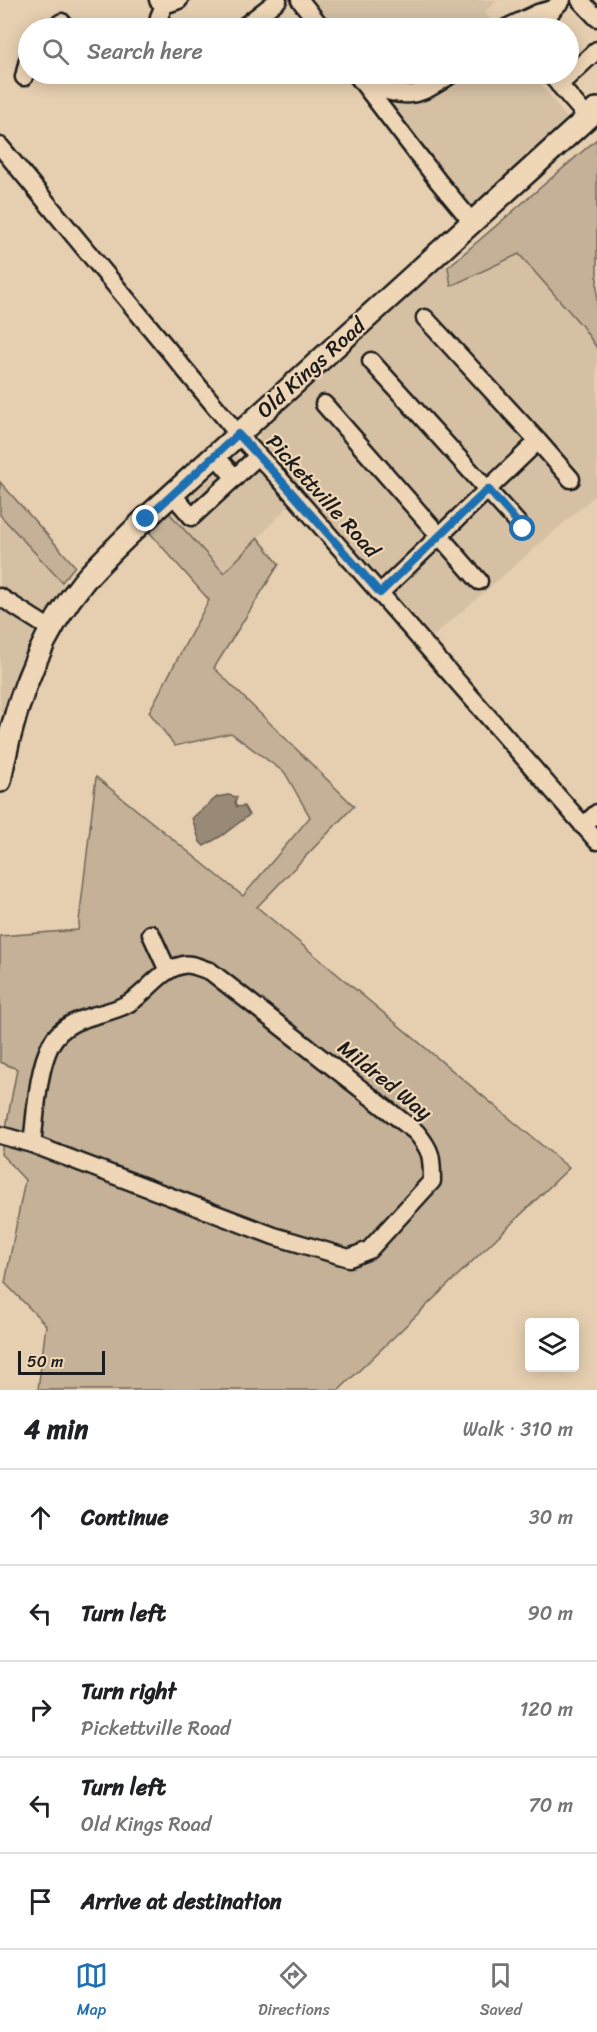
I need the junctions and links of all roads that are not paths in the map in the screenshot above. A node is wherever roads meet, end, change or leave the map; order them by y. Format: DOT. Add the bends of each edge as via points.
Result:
graph roads {
  1 [pos="278,0"];
  2 [pos="300,0"];
  3 [pos="579,0"];
  4 [pos="167,2"];
  5 [pos="557,4"];
  6 [pos="159,18"];
  7 [pos="255,18"];
  8 [pos="314,18"];
  9 [pos="526,18"];
  10 [pos="548,18"];
  11 [pos="597,18"];
  12 [pos="597,50"];
  13 [pos="579,62"];
  14 [pos="364,84"];
  15 [pos="375,84"];
  16 [pos="437,84"];
  17 [pos="560,84"];
  18 [pos="592,113"];
  19 [pos="0,146"];
  20 [pos="472,222"];
  21 [pos="425,318"];
  22 [pos="371,361"];
  23 [pos="324,404"];
  24 [pos="238,434"];
  25 [pos="538,441"];
  26 [pos="215,455"];
  27 [pos="258,456"];
  28 [pos="236,478"];
  29 [pos="571,478"];
  30 [pos="488,489"];
  31 [pos="172,494"];
  32 [pos="523,529"];
  33 [pos="440,536"];
  34 [pos="479,581"];
  35 [pos="380,593"];
  36 [pos="0,597"];
  37 [pos="52,630"];
  38 [pos="0,781"];
  39 [pos="597,813"];
  40 [pos="584,826"];
  41 [pos="597,842"];
  42 [pos="151,934"];
  43 [pos="168,971"];
  44 [pos="0,1135"];
  45 [pos="32,1144"];
  1 -- 7 [label="street"];
  2 -- 8 [label="street"];
  3 -- 11 [label="street"];
  4 -- 6 [label="street"];
  5 -- 9 [label="street"];
  5 -- 10 [label="street"];
  12 -- 13 [label="street"];
  14 -- 20 [label="street"];
  15 -- 16 [label="street" via="399,95 414,94"];
  17 -- 18 [label="street"];
  18 -- 20 [label="main road, Old Kings Road"];
  19 -- 24 [label="street, Pickettville Road"];
  20 -- 24 [label="main road, Old Kings Road"];
  21 -- 25 [label="street"];
  22 -- 30 [label="street"];
  23 -- 33 [label="street"];
  24 -- 26 [label="main road, Old Kings Road"];
  24 -- 27 [label="street, Pickettville Road"];
  25 -- 29 [label="street"];
  25 -- 30 [label="street"];
  26 -- 28 [label="street"];
  26 -- 31 [label="main road, Old Kings Road"];
  27 -- 28 [label="street"];
  27 -- 35 [label="street, Pickettville Road"];
  28 -- 31 [label="street" via="192,517"];
  30 -- 32 [label="street"];
  30 -- 33 [label="street"];
  31 -- 37 [label="main road, Old Kings Road" via="84,581"];
  33 -- 34 [label="street"];
  33 -- 35 [label="street"];
  35 -- 40 [label="street, Pickettville Road"];
  36 -- 37 [label="street"];
  37 -- 38 [label="main road, Old Kings Road" via="28,676"];
  39 -- 40 [label="street"];
  40 -- 41 [label="street, Pickettville Road"];
  42 -- 43 [label="street"];
  43 -- 45 [label="street" via="134,1000 68,1026 52,1042 43,1062"];
  43 -- 45 [label="street, Mildred Way" via="185,964 210,971 416,1132 429,1147 432,1181 369,1250 349,1258 274,1236"];
  44 -- 45 [label="street, Mildred Way"];
}
